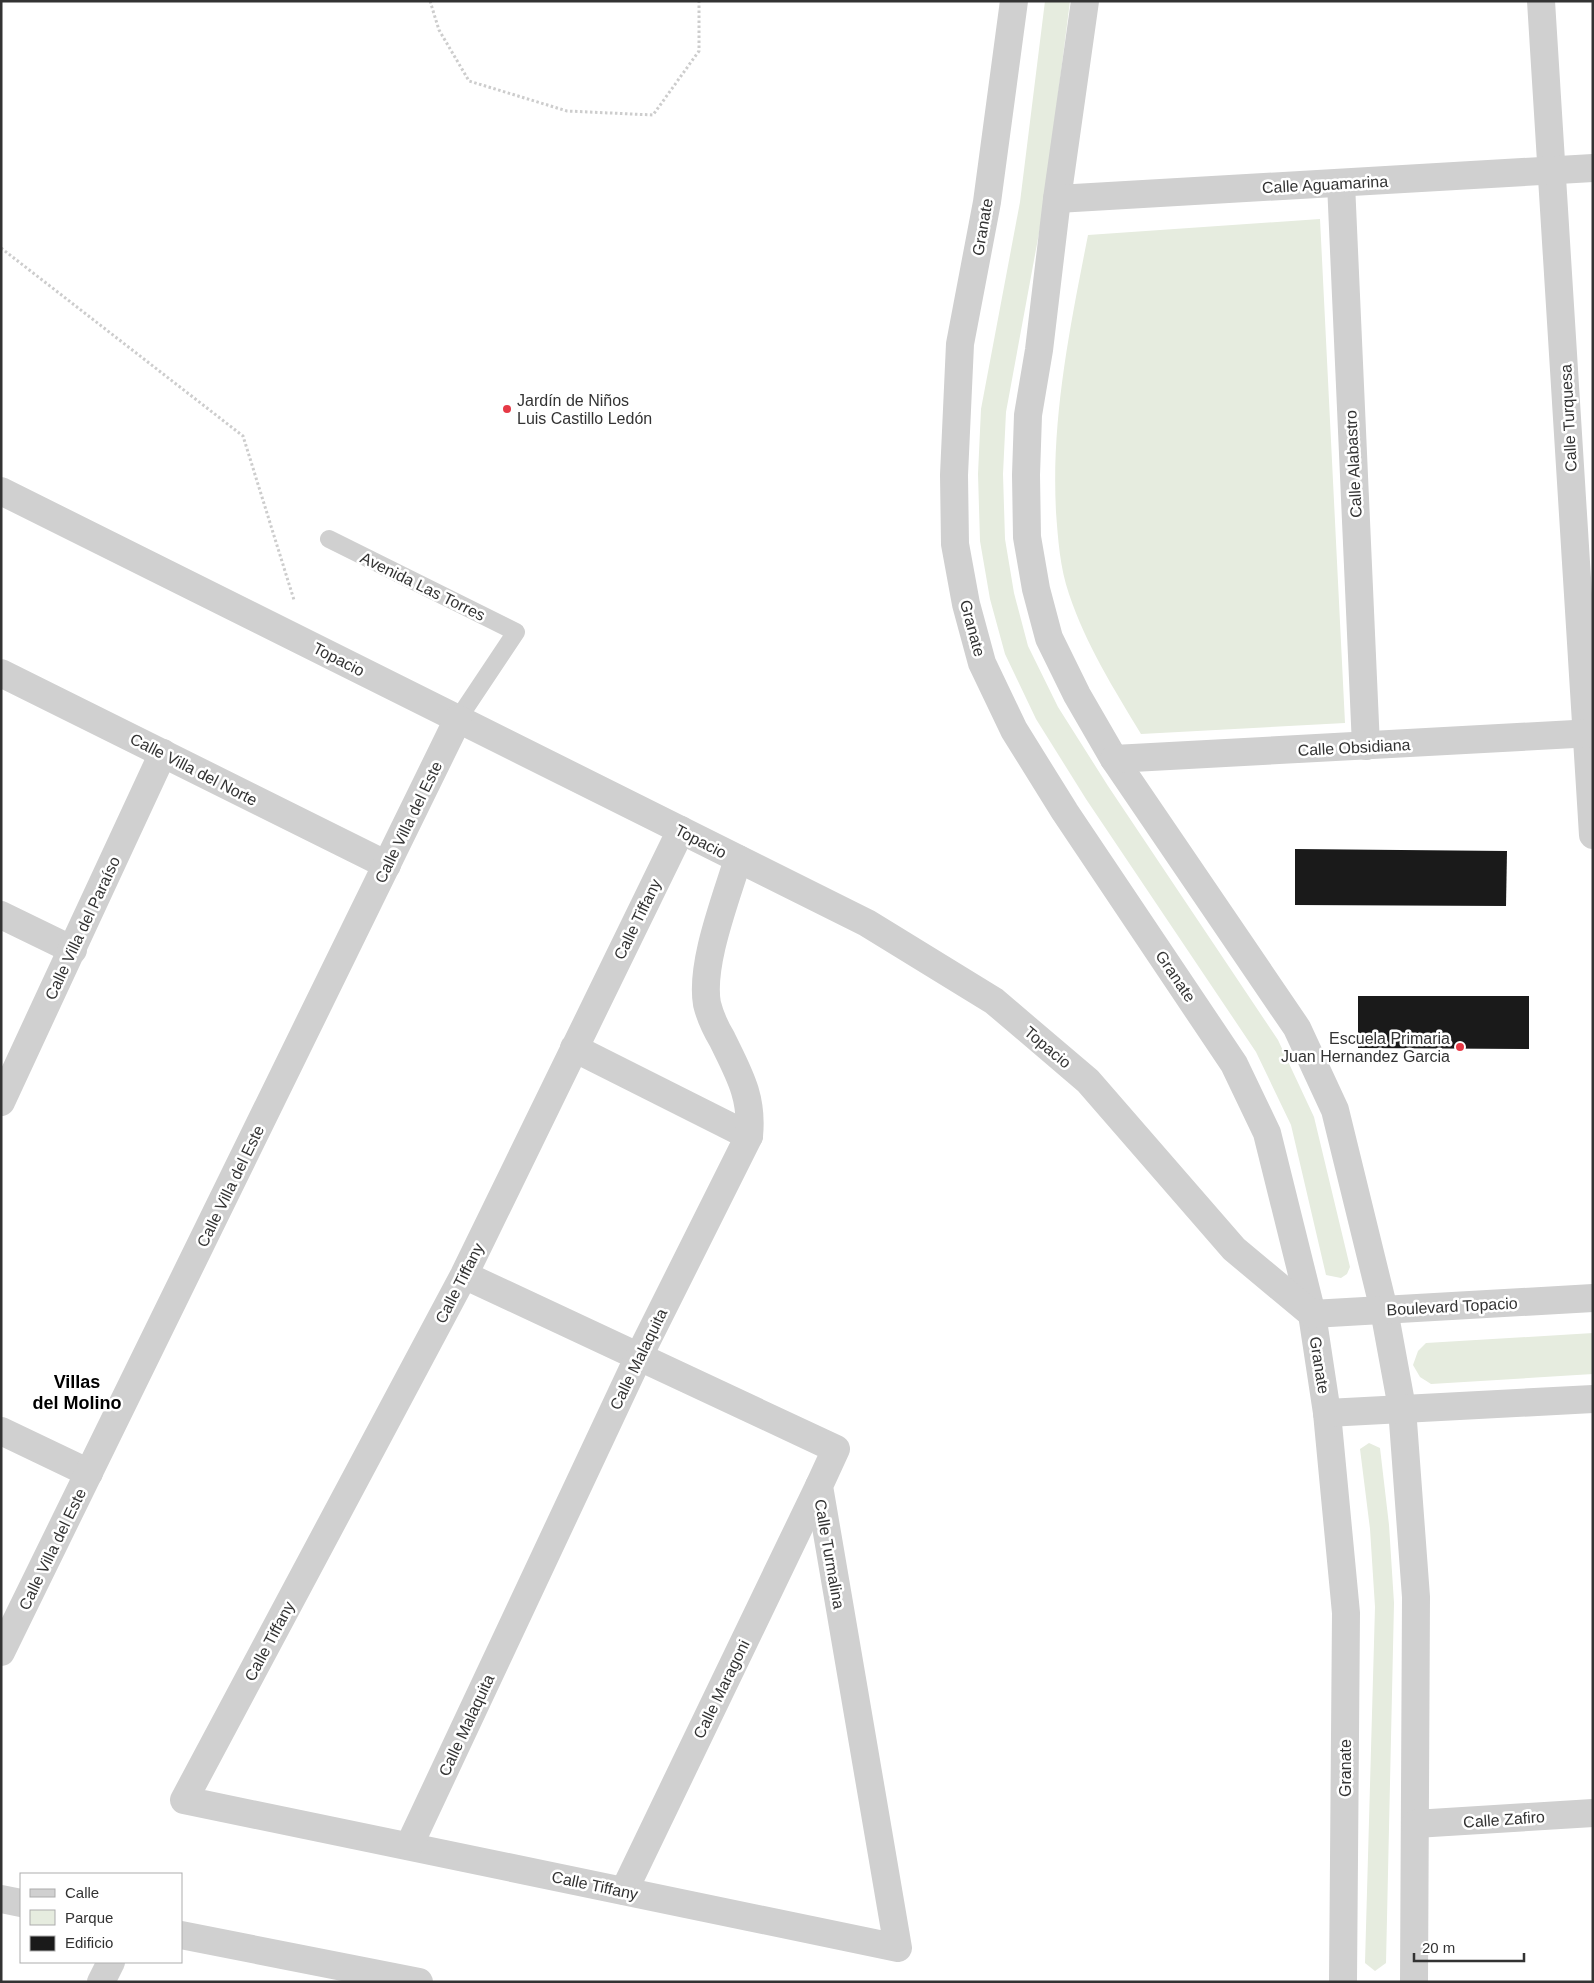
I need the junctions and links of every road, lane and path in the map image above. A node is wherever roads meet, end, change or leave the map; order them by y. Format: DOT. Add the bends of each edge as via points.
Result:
graph roads {
  1 [pos="430,1"];
  2 [pos="700,1"];
  3 [pos="1014,1"];
  4 [pos="1085,1"];
  5 [pos="1541,1"];
  6 [pos="1593,168"];
  7 [pos="1552,170"];
  8 [pos="1341,183"];
  9 [pos="1057,199"];
  10 [pos="1,248"];
  11 [pos="1,491"];
  12 [pos="329,539"];
  13 [pos="308,644"];
  14 [pos="1,672"];
  15 [pos="458,719"];
  16 [pos="1590,733"];
  17 [pos="1366,746"];
  18 [pos="162,753"];
  19 [pos="1114,759"];
  20 [pos="681,830"];
  21 [pos="1593,836"];
  22 [pos="738,859"];
  23 [pos="387,865"];
  24 [pos="1,916"];
  25 [pos="73,950"];
  26 [pos="574,1048"];
  27 [pos="1,1102"];
  28 [pos="749,1136"];
  29 [pos="464,1275"];
  30 [pos="1593,1298"];
  31 [pos="1384,1310"];
  32 [pos="1312,1314"];
  33 [pos="639,1356"];
  34 [pos="1593,1398"];
  35 [pos="1402,1408"];
  36 [pos="1327,1413"];
  37 [pos="1,1430"];
  38 [pos="89,1473"];
  39 [pos="818,1486"];
  40 [pos="1,1652"];
  41 [pos="1593,1813"];
  42 [pos="1415,1824"];
  43 [pos="409,1846"];
  44 [pos="624,1891"];
  45 [pos="1,1899"];
  46 [pos="20,1903"];
  47 [pos="182,1935"];
  48 [pos="898,1948"];
  49 [pos="110,1963"];
  50 [pos="331,1973"];
  51 [pos="101,1982"];
  52 [pos="419,1982"];
  53 [pos="1343,1982"];
  54 [pos="1414,1982"];
  1 -- 2 [label="path" via="439,30 469,81 567,111 652,115 700,51"];
  3 -- 32 [label="street, Granate" via="987,202 960,344 954,474 955,544 966,604 982,663 1014,730 1065,812 1234,1064 1267,1133"];
  4 -- 9 [label="street"];
  5 -- 7 [label="street, Calle Turquesa"];
  6 -- 7 [label="street, Calle Aguamarina"];
  7 -- 8 [label="street, Calle Aguamarina"];
  7 -- 16 [label="street, Calle Turquesa"];
  8 -- 9 [label="street, Calle Aguamarina"];
  8 -- 17 [label="street, Calle Alabastro"];
  9 -- 19 [label="street" via="1028,415 1028,537 1036,589 1049,638"];
  10 -- 13 [label="path" via="243,436"];
  11 -- 13 [label="street, Topacio"];
  12 -- 15 [label="lane, Avenida Las Torres" via="516,632"];
  13 -- 15 [label="street, Topacio"];
  14 -- 18 [label="street, Calle Villa del Norte"];
  15 -- 20 [label="street, Topacio"];
  15 -- 23 [label="street, Calle Villa del Este"];
  16 -- 17 [label="street, Calle Obsidiana"];
  16 -- 21 [label="street, Calle Turquesa"];
  17 -- 19 [label="street, Calle Obsidiana"];
  18 -- 23 [label="street, Calle Villa del Norte"];
  18 -- 25 [label="street, Calle Villa del Paraíso"];
  19 -- 31 [label="street" via="1296,1028 1335,1110"];
  20 -- 22 [label="street, Topacio"];
  20 -- 26 [label="street, Calle Tiffany"];
  22 -- 28 [label="street, Calle Malaquita" via="706,977 708,1005 716,1028 746,1089 751,1116"];
  22 -- 32 [label="street, Topacio" via="867,924 994,1001 1088,1081 1234,1249"];
  23 -- 38 [label="street, Calle Villa del Este"];
  24 -- 25 [label="street"];
  25 -- 27 [label="street, Calle Villa del Paraíso"];
  26 -- 28 [label="street"];
  26 -- 29 [label="street, Calle Tiffany"];
  28 -- 33 [label="street, Calle Malaquita"];
  29 -- 33 [label="street, Calle Turmalina"];
  29 -- 43 [label="street, Calle Tiffany" via="184,1800"];
  30 -- 31 [label="street, Boulevard Topacio"];
  31 -- 32 [label="street, Boulevard Topacio"];
  31 -- 35 [label="street"];
  32 -- 36 [label="street, Granate"];
  33 -- 39 [label="street, Calle Turmalina" via="836,1450"];
  33 -- 43 [label="street, Calle Malaquita"];
  34 -- 35 [label="street"];
  35 -- 36 [label="street"];
  35 -- 42 [label="street" via="1416,1597"];
  36 -- 53 [label="street, Granate" via="1346,1613"];
  37 -- 38 [label="street"];
  38 -- 40 [label="street, Calle Villa del Este"];
  39 -- 44 [label="street, Calle Maragoni"];
  39 -- 48 [label="street, Calle Turmalina"];
  41 -- 42 [label="street, Calle Zafiro"];
  42 -- 54 [label="street"];
  43 -- 44 [label="street, Calle Tiffany"];
  44 -- 48 [label="street, Calle Tiffany"];
  45 -- 46 [label="street"];
  47 -- 50 [label="street"];
  49 -- 51 [label="street"];
  50 -- 52 [label="street"];
}
